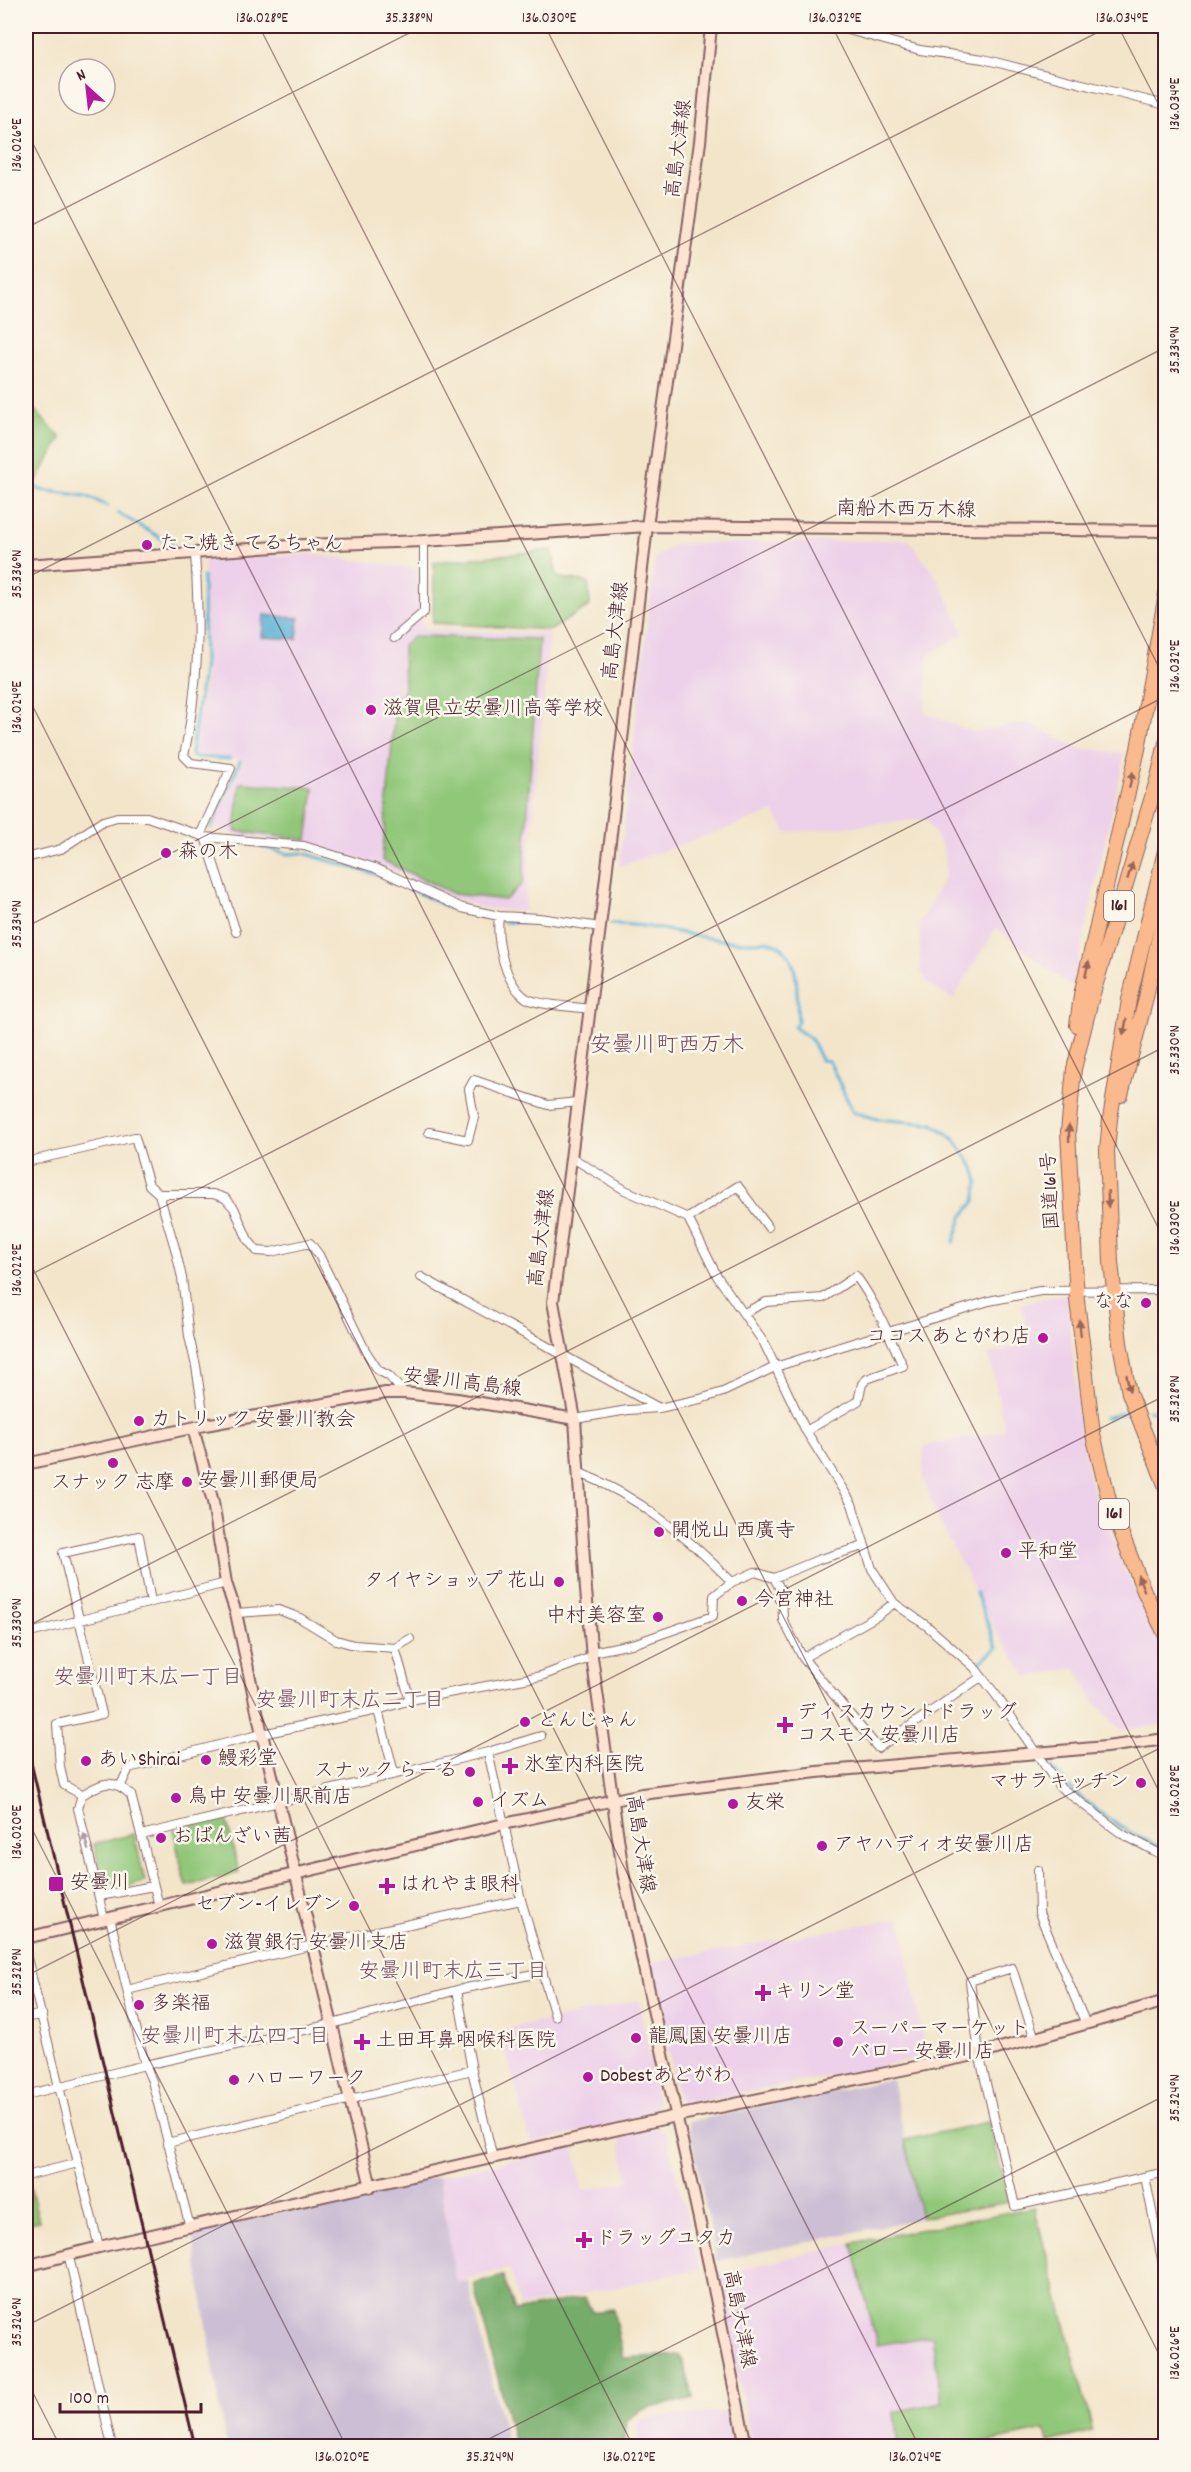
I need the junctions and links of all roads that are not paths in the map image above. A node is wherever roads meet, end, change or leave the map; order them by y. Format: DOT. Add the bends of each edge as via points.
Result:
graph roads {
  1 [pos="711,26"];
  2 [pos="834,26"];
  3 [pos="1166,105"];
  4 [pos="647,526"];
  5 [pos="1166,531"];
  6 [pos="423,542"];
  7 [pos="195,554"];
  8 [pos="26,565"];
  9 [pos="1166,594"];
  10 [pos="394,638"];
  11 [pos="1166,743"];
  12 [pos="203,836"];
  13 [pos="1166,847"];
  14 [pos="26,858"];
  15 [pos="1166,904"];
  16 [pos="499,916"];
  17 [pos="600,927"];
  18 [pos="236,932"];
  19 [pos="590,1009"];
  20 [pos="1074,1069"];
  21 [pos="578,1102"];
  22 [pos="1110,1119"];
  23 [pos="429,1132"];
  24 [pos="571,1157"];
  25 [pos="26,1162"];
  26 [pos="159,1194"];
  27 [pos="688,1218"];
  28 [pos="768,1227"];
  29 [pos="421,1277"];
  30 [pos="1077,1290"];
  31 [pos="1166,1290"];
  32 [pos="1114,1291"];
  33 [pos="744,1313"];
  34 [pos="888,1333"];
  35 [pos="564,1357"];
  36 [pos="775,1367"];
  37 [pos="404,1393"];
  38 [pos="659,1408"];
  39 [pos="575,1419"];
  40 [pos="205,1425"];
  41 [pos="193,1428"];
  42 [pos="806,1431"];
  43 [pos="26,1464"];
  44 [pos="580,1473"];
  45 [pos="1166,1487"];
  46 [pos="864,1546"];
  47 [pos="774,1578"];
  48 [pos="732,1582"];
  49 [pos="226,1583"];
  50 [pos="151,1602"];
  51 [pos="894,1603"];
  52 [pos="236,1613"];
  53 [pos="81,1620"];
  54 [pos="26,1634"];
  55 [pos="1166,1636"];
  56 [pos="410,1639"];
  57 [pos="395,1648"];
  58 [pos="592,1654"];
  59 [pos="803,1658"];
  60 [pos="981,1677"];
  61 [pos="411,1700"];
  62 [pos="378,1710"];
  63 [pos="262,1734"];
  64 [pos="541,1736"];
  65 [pos="1166,1739"];
  66 [pos="488,1752"];
  67 [pos="1036,1754"];
  68 [pos="394,1773"];
  69 [pos="121,1785"];
  70 [pos="81,1796"];
  71 [pos="614,1799"];
  72 [pos="279,1801"];
  73 [pos="504,1824"];
  74 [pos="141,1835"];
  75 [pos="1166,1857"];
  76 [pos="1038,1870"];
  77 [pos="297,1873"];
  78 [pos="153,1886"];
  79 [pos="100,1896"];
  80 [pos="521,1900"];
  81 [pos="159,1906"];
  82 [pos="107,1919"];
  83 [pos="26,1938"];
  84 [pos="313,1946"];
  85 [pos="26,1954"];
  86 [pos="543,1972"];
  87 [pos="127,1990"];
  88 [pos="457,1990"];
  89 [pos="1166,2001"];
  90 [pos="42,2014"];
  91 [pos="555,2016"];
  92 [pos="26,2018"];
  93 [pos="332,2024"];
  94 [pos="1086,2024"];
  95 [pos="1035,2039"];
  96 [pos="979,2054"];
  97 [pos="145,2065"];
  98 [pos="472,2070"];
  99 [pos="60,2086"];
  100 [pos="26,2095"];
  101 [pos="350,2098"];
  102 [pos="676,2116"];
  103 [pos="167,2143"];
  104 [pos="493,2159"];
  105 [pos="78,2163"];
  106 [pos="1166,2172"];
  107 [pos="26,2176"];
  108 [pos="1145,2176"];
  109 [pos="371,2187"];
  110 [pos="190,2227"];
  111 [pos="99,2247"];
  112 [pos="69,2256"];
  113 [pos="26,2266"];
  114 [pos="1166,2279"];
  115 [pos="112,2446"];
  116 [pos="746,2446"];
  1 -- 4 [label="street, 高島大津線" via="700,142"];
  2 -- 3 [label="street" via="920,50 983,59"];
  4 -- 5 [label="street, 南船木西万木線"];
  4 -- 6 [label="street, 南船木西万木線"];
  4 -- 17 [label="street, 高島大津線"];
  6 -- 7 [label="street, 南船木西万木線" via="304,545"];
  6 -- 10 [label="street" via="424,612"];
  7 -- 8 [label="street, 南船木西万木線"];
  7 -- 12 [label="street" via="199,650 194,707 184,756 191,763 231,768"];
  20 -- 9 [label="highway, one-way" via="1081,995 1138,749"];
  20 -- 11 [label="highway, 国道161号 / 161, one-way"];
  12 -- 14 [label="street" via="147,817 117,818 103,821 61,849"];
  12 -- 16 [label="street" via="304,846 375,868 462,908"];
  12 -- 18 [label="street"];
  13 -- 22 [label="highway, 161, one-way" via="1129,1000"];
  15 -- 22 [label="highway" via="1120,1100"];
  16 -- 17 [label="street"];
  16 -- 19 [label="street" via="502,961 525,997 547,1005"];
  17 -- 19 [label="street, 高島大津線"];
  19 -- 21 [label="street, 高島大津線"];
  30 -- 20 [label="highway, 国道161号 / 161, one-way" via="1068,1132"];
  21 -- 23 [label="street" via="548,1105 474,1080 469,1089 474,1117 468,1140"];
  21 -- 24 [label="street, 高島大津線"];
  22 -- 32 [label="highway, 161, one-way" via="1108,1196"];
  24 -- 27 [label="street" via="625,1190"];
  24 -- 35 [label="street, 高島大津線" via="553,1302"];
  25 -- 26 [label="street" via="135,1137 149,1185"];
  26 -- 37 [label="street" via="213,1194 225,1198 256,1251 270,1252 310,1243 365,1350 378,1370"];
  26 -- 40 [label="street" via="182,1278"];
  27 -- 28 [label="street" via="738,1185"];
  27 -- 33 [label="street" via="717,1276"];
  29 -- 35 [label="street"];
  30 -- 32 [label="street"];
  30 -- 34 [label="street" via="989,1301"];
  55 -- 30 [label="highway, 国道161号 / 161, one-way" via="1126,1546 1098,1458"];
  31 -- 32 [label="street"];
  32 -- 45 [label="highway, 161, one-way" via="1129,1393"];
  33 -- 34 [label="street" via="766,1302 823,1298 856,1276 874,1301"];
  33 -- 36 [label="street"];
  34 -- 36 [label="street"];
  34 -- 42 [label="street" via="903,1366 867,1379 858,1401"];
  35 -- 38 [label="street"];
  35 -- 39 [label="street, 高島大津線"];
  36 -- 38 [label="street" via="723,1392"];
  36 -- 42 [label="street"];
  37 -- 39 [label="street, 安曇川高島線"];
  37 -- 40 [label="street, 安曇川高島線" via="354,1398"];
  38 -- 39 [label="street"];
  39 -- 44 [label="street, 高島大津線"];
  40 -- 41 [label="street, 安曇川高島線"];
  41 -- 43 [label="street, 安曇川高島線"];
  41 -- 49 [label="street" via="213,1502"];
  42 -- 46 [label="street" via="852,1504"];
  44 -- 48 [label="street" via="637,1503 692,1542"];
  44 -- 58 [label="street, 高島大津線"];
  46 -- 47 [label="street"];
  46 -- 51 [label="street" via="872,1569"];
  47 -- 48 [label="street" via="755,1572"];
  47 -- 59 [label="street" via="782,1592 783,1620"];
  48 -- 58 [label="street" via="714,1596 713,1616"];
  49 -- 50 [label="street"];
  49 -- 52 [label="street"];
  50 -- 53 [label="street"];
  50 -- 53 [label="street" via="139,1536 63,1553"];
  51 -- 59 [label="street"];
  51 -- 60 [label="street" via="927,1626"];
  52 -- 57 [label="street" via="279,1610 336,1640"];
  52 -- 63 [label="street"];
  53 -- 54 [label="street"];
  53 -- 70 [label="street" via="102,1714 57,1724 64,1785"];
  56 -- 57 [label="street"];
  57 -- 61 [label="street"];
  58 -- 61 [label="street" via="541,1676"];
  58 -- 71 [label="street, 高島大津線"];
  59 -- 60 [label="street" via="878,1748"];
  60 -- 67 [label="street"];
  61 -- 62 [label="street"];
  62 -- 63 [label="street"];
  62 -- 68 [label="street"];
  63 -- 69 [label="street" via="129,1767"];
  63 -- 72 [label="street"];
  64 -- 66 [label="street"];
  65 -- 67 [label="street"];
  66 -- 68 [label="street"];
  66 -- 73 [label="street"];
  67 -- 71 [label="street" via="817,1772"];
  67 -- 75 [label="street" via="1059,1786 1089,1811"];
  68 -- 72 [label="street"];
  69 -- 70 [label="street" via="94,1787"];
  69 -- 74 [label="street" via="130,1795"];
  79 -- 70 [label="street, one-way" via="78,1808"];
  71 -- 73 [label="street"];
  71 -- 102 [label="street, 高島大津線" via="623,1872"];
  72 -- 74 [label="street"];
  72 -- 77 [label="street"];
  73 -- 77 [label="street"];
  73 -- 80 [label="street"];
  74 -- 78 [label="street"];
  76 -- 94 [label="street" via="1039,1913"];
  77 -- 81 [label="street"];
  77 -- 84 [label="street"];
  78 -- 79 [label="street"];
  78 -- 81 [label="street"];
  79 -- 82 [label="street"];
  80 -- 84 [label="street"];
  80 -- 86 [label="street"];
  81 -- 82 [label="street"];
  82 -- 83 [label="street"];
  82 -- 87 [label="street"];
  84 -- 87 [label="street"];
  84 -- 93 [label="street"];
  85 -- 90 [label="street"];
  86 -- 88 [label="street"];
  86 -- 91 [label="street"];
  87 -- 97 [label="street"];
  88 -- 93 [label="street"];
  88 -- 98 [label="street"];
  89 -- 94 [label="street"];
  90 -- 92 [label="street"];
  90 -- 99 [label="street"];
  93 -- 97 [label="street"];
  93 -- 101 [label="street"];
  94 -- 95 [label="street"];
  95 -- 96 [label="street"];
  95 -- 96 [label="street" via="1012,1968 970,1981"];
  96 -- 102 [label="street"];
  96 -- 108 [label="street" via="1015,2206"];
  97 -- 99 [label="street"];
  97 -- 103 [label="street"];
  98 -- 101 [label="street"];
  98 -- 104 [label="street"];
  99 -- 100 [label="street"];
  99 -- 105 [label="street"];
  101 -- 103 [label="street"];
  101 -- 109 [label="street"];
  102 -- 104 [label="street"];
  102 -- 116 [label="street, 高島大津線"];
  103 -- 110 [label="street"];
  104 -- 109 [label="street"];
  105 -- 107 [label="street"];
  105 -- 111 [label="street"];
  106 -- 108 [label="street"];
  108 -- 114 [label="street"];
  109 -- 110 [label="street"];
  110 -- 111 [label="street"];
  111 -- 112 [label="street"];
  112 -- 113 [label="street"];
  112 -- 115 [label="street"];
}
